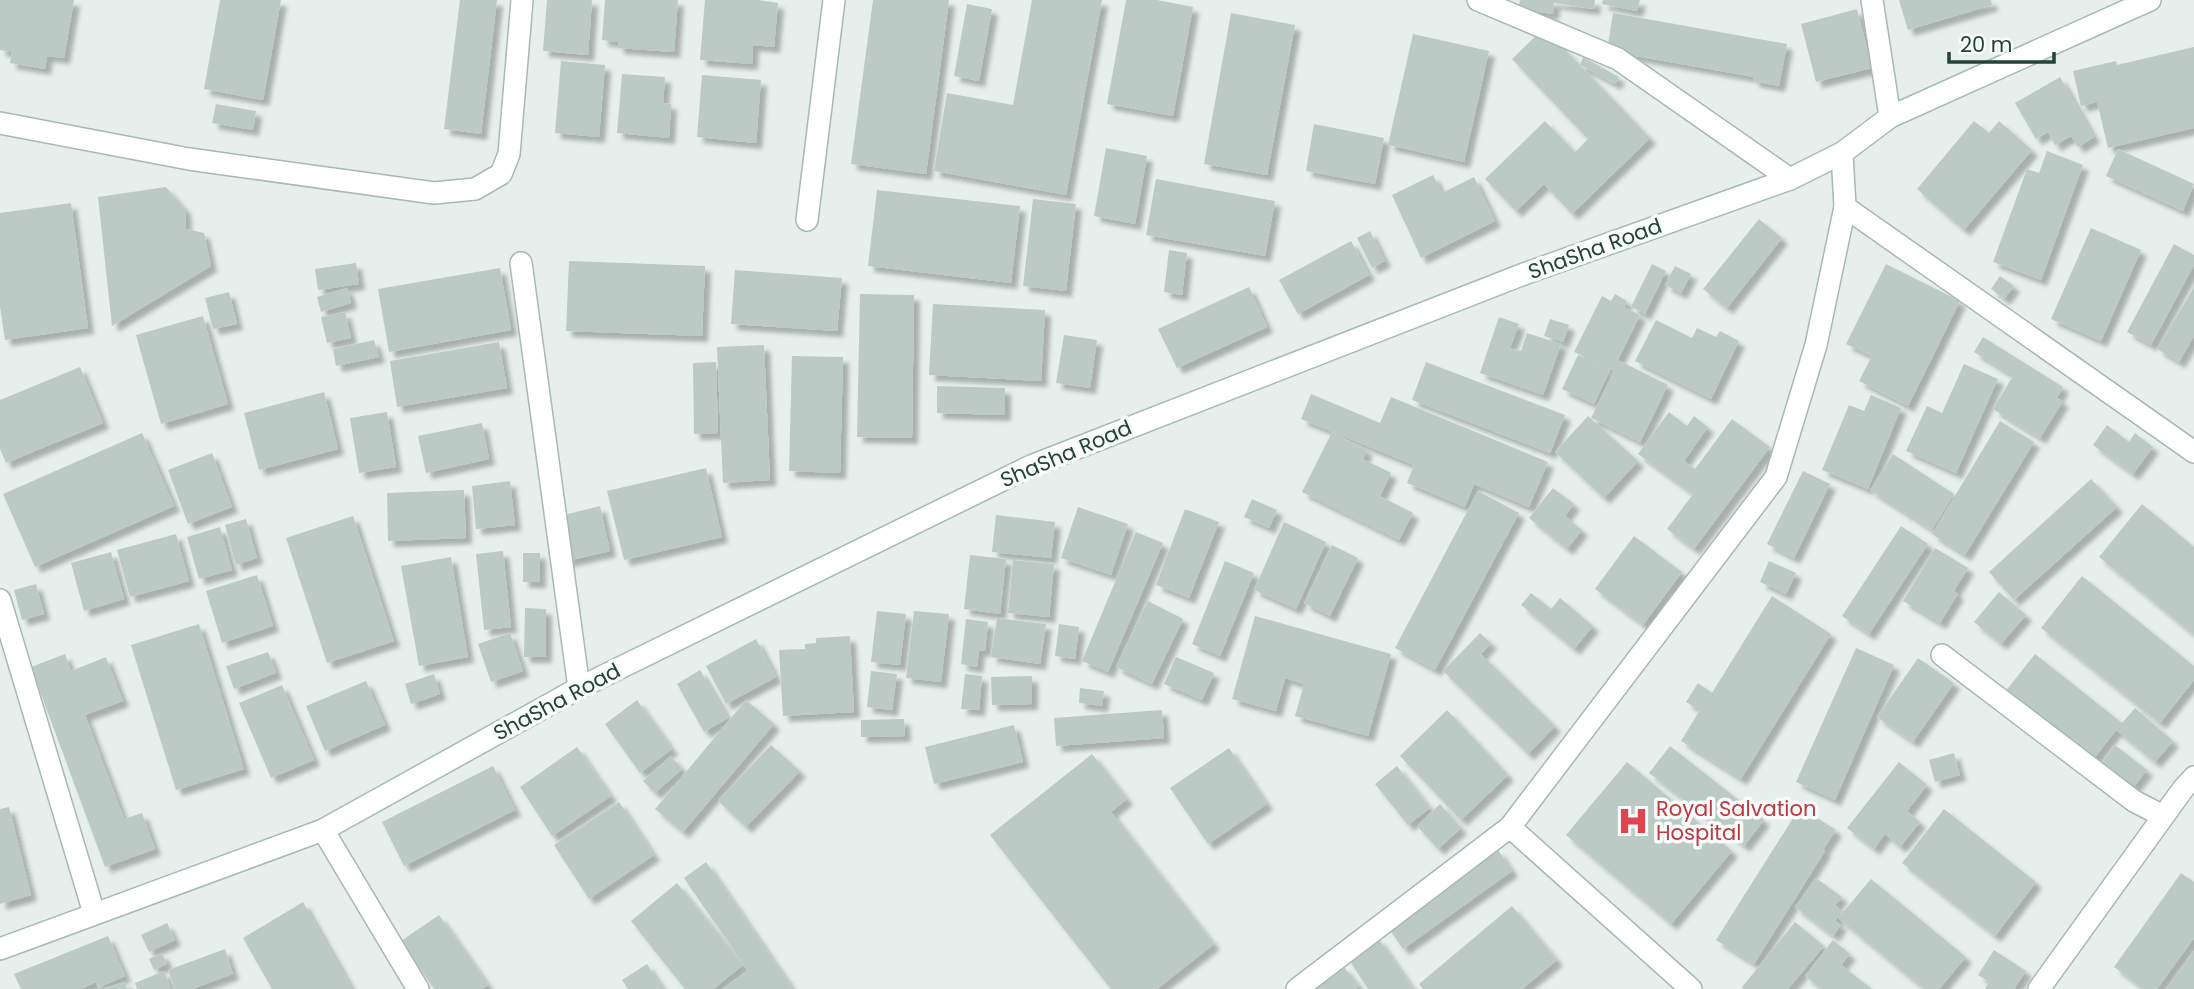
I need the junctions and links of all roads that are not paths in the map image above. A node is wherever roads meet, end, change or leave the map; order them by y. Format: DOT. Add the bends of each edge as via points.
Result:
graph roads {
  1 [pos="522,0"];
  2 [pos="834,0"];
  3 [pos="1478,0"];
  4 [pos="1872,0"];
  5 [pos="2150,0"];
  6 [pos="1890,117"];
  7 [pos="0,123"];
  8 [pos="1842,153"];
  9 [pos="1790,179"];
  10 [pos="1845,207"];
  11 [pos="807,220"];
  12 [pos="521,263"];
  13 [pos="2194,452"];
  14 [pos="0,600"];
  15 [pos="1942,655"];
  16 [pos="579,688"];
  17 [pos="2190,788"];
  18 [pos="2163,816"];
  19 [pos="1510,827"];
  20 [pos="323,830"];
  21 [pos="94,913"];
  22 [pos="0,948"];
  23 [pos="418,989"];
  24 [pos="1297,989"];
  25 [pos="1691,989"];
  26 [pos="2039,989"];
  1 -- 7 [label="street" via="509,154 501,174 475,189 434,193 216,163"];
  2 -- 11 [label="street"];
  3 -- 9 [label="street" via="1618,60"];
  4 -- 6 [label="street"];
  5 -- 6 [label="street, ShaSha Road"];
  6 -- 8 [label="street, ShaSha Road"];
  8 -- 9 [label="street, ShaSha Road"];
  8 -- 10 [label="street"];
  9 -- 16 [label="street, ShaSha Road" via="1524,274 1031,466"];
  10 -- 13 [label="street"];
  10 -- 19 [label="street" via="1816,345 1776,477"];
  12 -- 16 [label="street"];
  14 -- 21 [label="street"];
  15 -- 18 [label="street" via="2134,801"];
  16 -- 20 [label="street, ShaSha Road"];
  17 -- 18 [label="street"];
  18 -- 26 [label="street"];
  19 -- 24 [label="street"];
  19 -- 25 [label="street"];
  20 -- 21 [label="street, ShaSha Road"];
  20 -- 23 [label="street"];
  21 -- 22 [label="street, ShaSha Road"];
}
